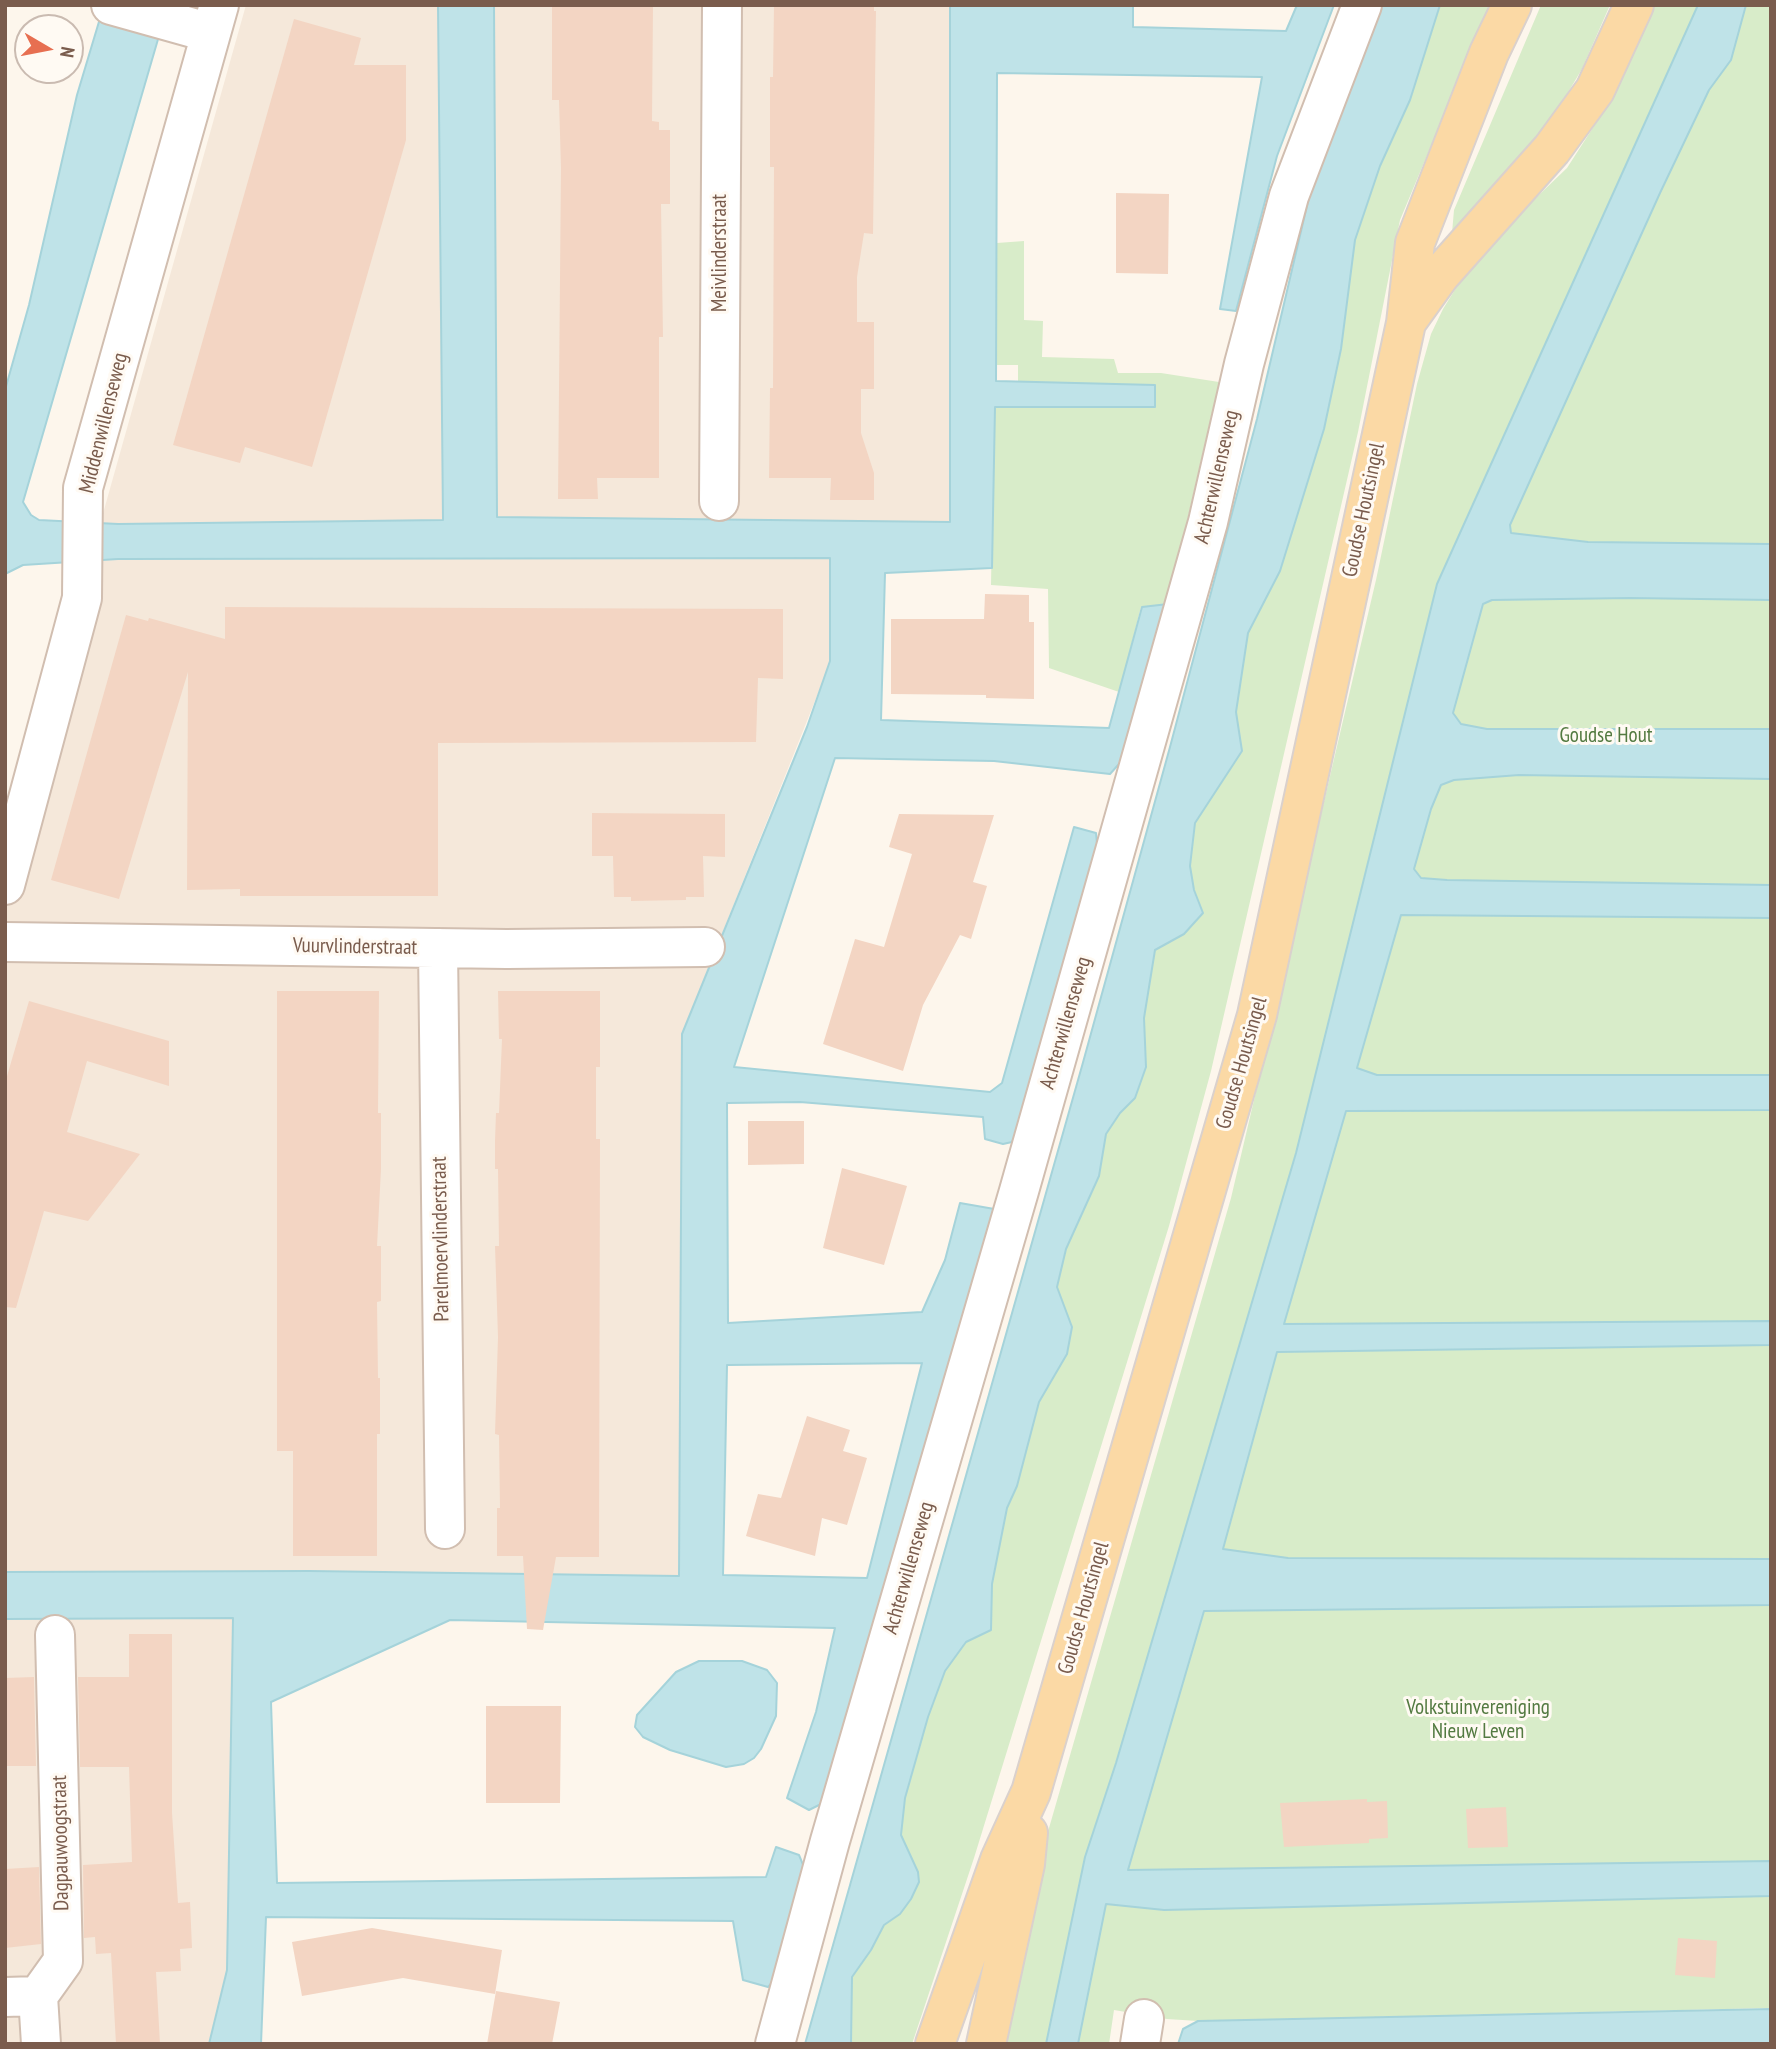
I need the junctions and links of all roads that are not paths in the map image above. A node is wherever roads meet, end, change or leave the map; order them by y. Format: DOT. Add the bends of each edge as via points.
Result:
graph roads {
  1 [pos="111,5"];
  2 [pos="722,5"];
  3 [pos="1362,5"];
  4 [pos="1512,5"];
  5 [pos="1634,5"];
  6 [pos="215,19"];
  7 [pos="1406,323"];
  8 [pos="719,501"];
  9 [pos="5,885"];
  10 [pos="5,942"];
  11 [pos="705,947"];
  12 [pos="438,948"];
  13 [pos="445,1529"];
  14 [pos="55,1635"];
  15 [pos="1031,1792"];
  16 [pos="22,1996"];
  17 [pos="41,2044"];
  18 [pos="775,2044"];
  19 [pos="935,2044"];
  20 [pos="986,2044"];
  1 -- 6 [label="street" via="169,22"];
  2 -- 8 [label="street, Meivlinderstraat"];
  3 -- 18 [label="street, Achterwillenseweg" via="1289,196 1208,522"];
  4 -- 7 [label="main road, Goudse Houtsingel" via="1415,243"];
  5 -- 7 [label="main road, Goudse Houtsingel" via="1588,100 1552,149 1440,275"];
  6 -- 9 [label="street, Middenwillenseweg" via="83,488 82,598"];
  7 -- 15 [label="main road, Goudse Houtsingel" via="1257,1015"];
  10 -- 12 [label="street, Vuurvlinderstraat"];
  11 -- 12 [label="street, Vuurvlinderstraat"];
  12 -- 13 [label="street, Parelmoervlinderstraat"];
  14 -- 16 [label="street, Dagpauwoogstraat" via="64,1961"];
  15 -- 19 [label="main road, Goudse Houtsingel" via="1000,1860"];
  15 -- 20 [label="main road, Goudse Houtsingel" via="1024,1864"];
  16 -- 17 [label="street, Dagpauwoogstraat"];
}
